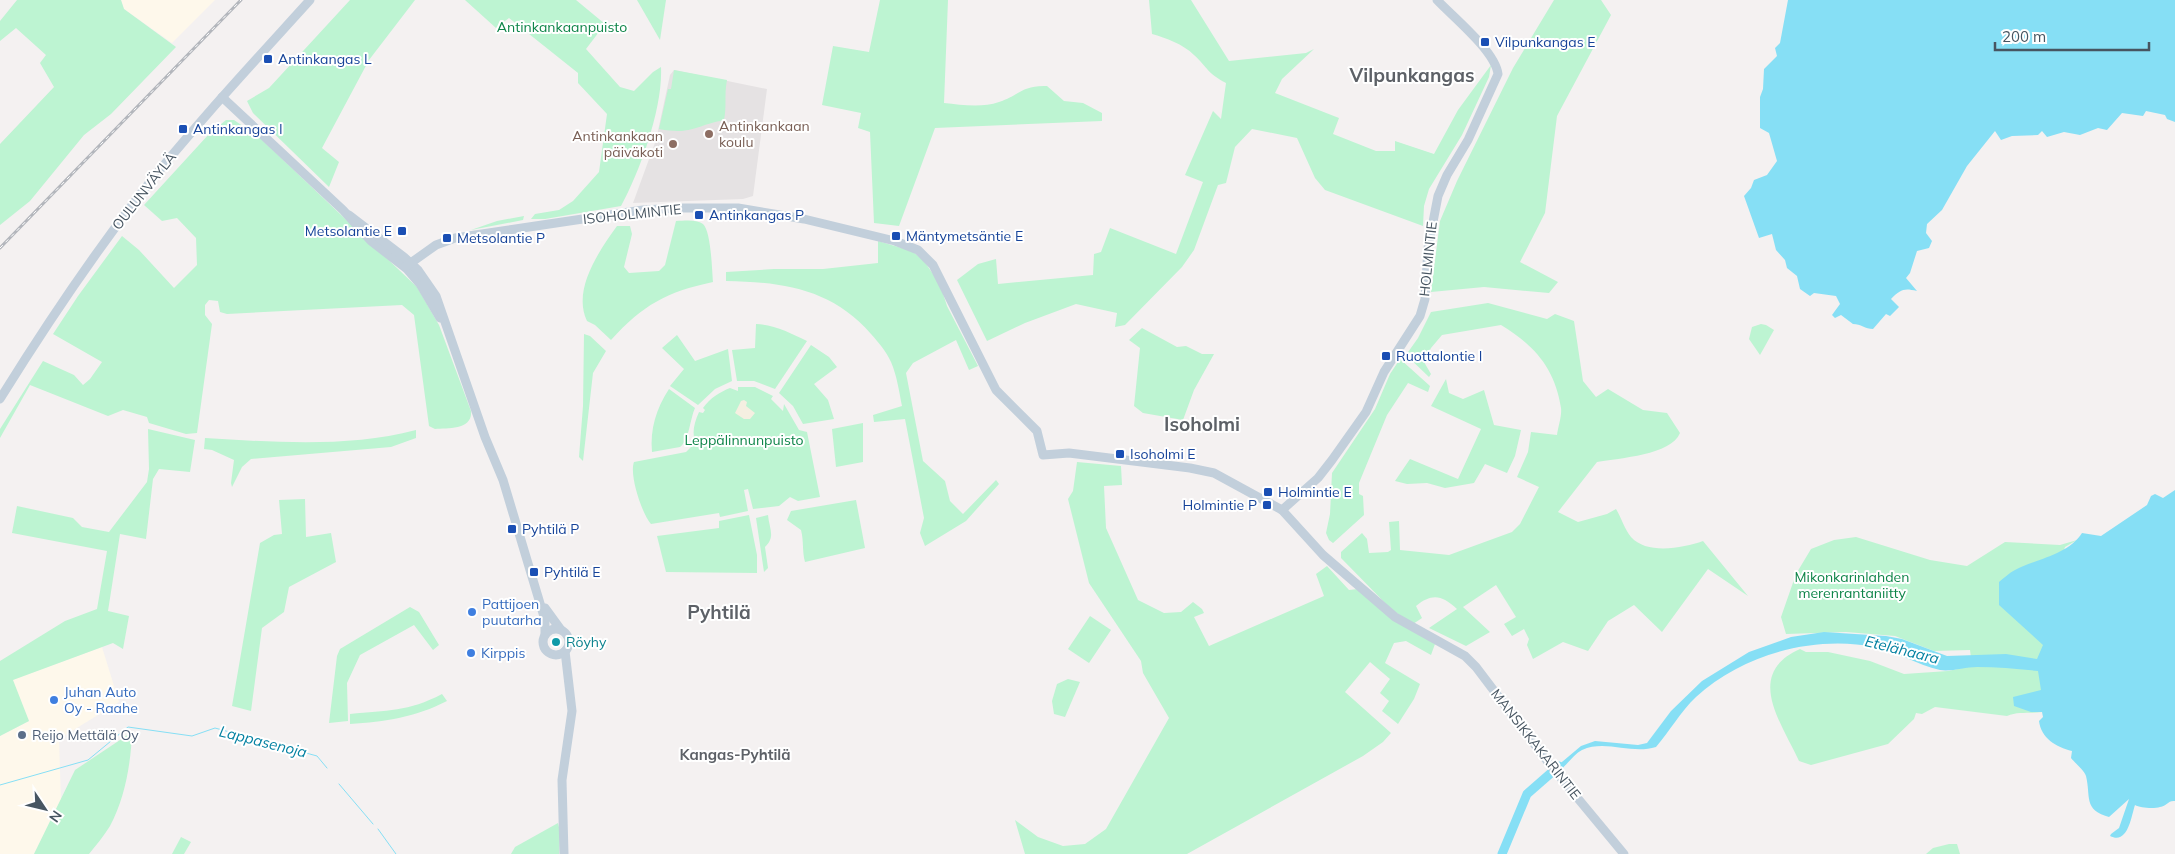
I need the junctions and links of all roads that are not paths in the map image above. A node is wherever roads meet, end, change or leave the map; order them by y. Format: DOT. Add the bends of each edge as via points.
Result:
graph roads {
  1 [pos="310,0"];
  2 [pos="1436,0"];
  3 [pos="222,97"];
  4 [pos="410,268"];
  5 [pos="0,399"];
  6 [pos="1043,455"];
  7 [pos="1282,510"];
  8 [pos="537,595"];
  9 [pos="561,630"];
  10 [pos="545,635"];
  11 [pos="566,651"];
  12 [pos="551,655"];
  13 [pos="571,690"];
  14 [pos="564,854"];
  15 [pos="1624,854"];
  1 -- 3 [label="street, OULUNVÄYLÄ"];
  2 -- 7 [label="street, HOLMINTIE" via="1488,51 1497,65 1498,74 1472,133 1438,196 1429,239 1425,299 1420,316 1384,372 1366,412 1332,460 1318,478"];
  3 -- 4 [label="street" via="349,216 371,241"];
  3 -- 5 [label="street, OULUNVÄYLÄ" via="112,231"];
  4 -- 6 [label="street, ISOHOLMINTIE" via="431,249 455,238 643,210 678,208 760,210 904,244 918,250 930,261 996,390 1037,431"];
  4 -- 8 [label="street" via="436,296"];
  6 -- 7 [label="street, MANSIKKAKARINTIE" via="1070,453 1206,471"];
  7 -- 15 [label="street, MANSIKKAKARINTIE" via="1323,555 1394,617 1465,656 1476,667 1554,770"];
  8 -- 9 [label="street"];
  8 -- 10 [label="street" via="545,620"];
  9 -- 10 [label="street" via="552,630"];
  9 -- 11 [label="street" via="568,640"];
  10 -- 12 [label="street" via="543,646"];
  11 -- 12 [label="street"];
  11 -- 13 [label="street"];
  12 -- 13 [label="street"];
  13 -- 14 [label="street" via="572,715 562,780"];
}
